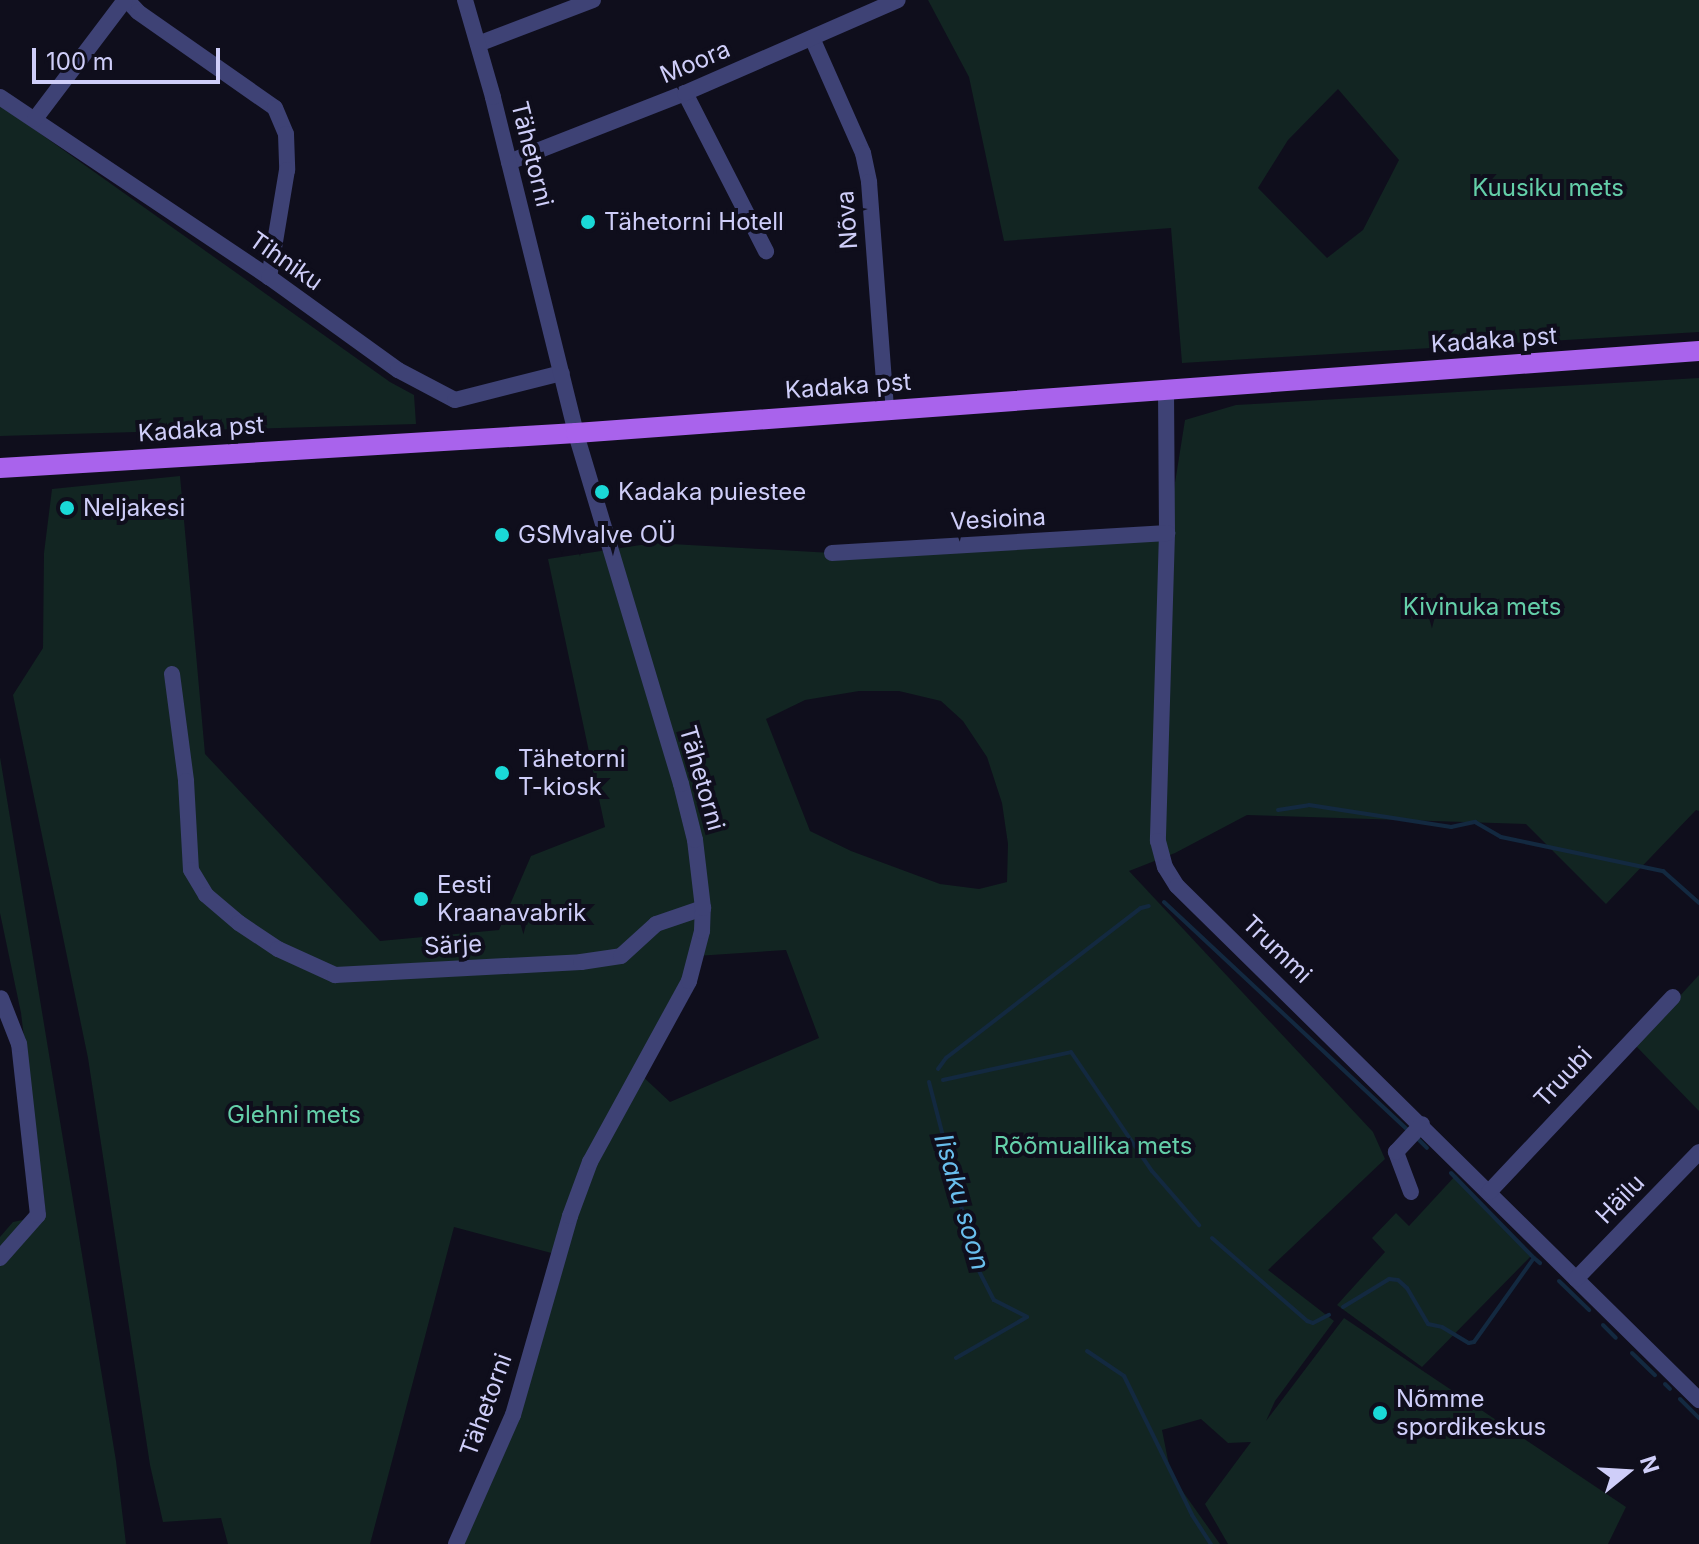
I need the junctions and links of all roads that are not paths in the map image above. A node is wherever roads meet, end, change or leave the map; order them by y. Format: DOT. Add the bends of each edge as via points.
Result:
graph roads {
  1 [pos="126,0"];
  2 [pos="465,0"];
  3 [pos="593,0"];
  4 [pos="898,0"];
  5 [pos="812,38"];
  6 [pos="478,44"];
  7 [pos="685,93"];
  8 [pos="0,97"];
  9 [pos="35,119"];
  10 [pos="509,162"];
  11 [pos="766,251"];
  12 [pos="269,277"];
  13 [pos="1699,351"];
  14 [pos="562,373"];
  15 [pos="1166,390"];
  16 [pos="886,410"];
  17 [pos="576,433"];
  18 [pos="0,468"];
  19 [pos="1167,533"];
  20 [pos="832,553"];
  21 [pos="172,674"];
  22 [pos="703,908"];
  23 [pos="1673,997"];
  24 [pos="6,998"];
  25 [pos="1422,1124"];
  26 [pos="1699,1152"];
  27 [pos="1411,1192"];
  28 [pos="1489,1192"];
  29 [pos="0,1258"];
  30 [pos="1576,1279"];
  31 [pos="1699,1400"];
  32 [pos="456,1544"];
  1 -- 9 [label="street"];
  1 -- 12 [label="street" via="275,108 286,134 287,170"];
  2 -- 6 [label="street, Tähetorni"];
  3 -- 6 [label="street"];
  4 -- 5 [label="street, Moora"];
  5 -- 7 [label="street, Moora"];
  5 -- 16 [label="street, Nõva" via="863,153 869,182"];
  6 -- 10 [label="street, Tähetorni"];
  7 -- 10 [label="street, Moora"];
  7 -- 11 [label="street"];
  8 -- 9 [label="street, Tihniku"];
  9 -- 12 [label="street, Tihniku"];
  10 -- 14 [label="street, Tähetorni"];
  12 -- 14 [label="street, Tihniku" via="398,370 455,400"];
  13 -- 15 [label="main road, Kadaka pst"];
  14 -- 17 [label="street, Tähetorni"];
  15 -- 16 [label="main road, Kadaka pst"];
  15 -- 19 [label="street, Trummi"];
  16 -- 17 [label="main road, Kadaka pst"];
  17 -- 18 [label="main road, Kadaka pst"];
  17 -- 22 [label="street, Tähetorni" via="681,784 695,840"];
  19 -- 20 [label="street, Vesioina"];
  19 -- 25 [label="street, Trummi" via="1158,841 1165,867 1177,886"];
  21 -- 22 [label="street, Särje" via="191,870 206,895 239,923 278,949 335,975 621,956 656,924"];
  22 -- 32 [label="street, Tähetorni" via="689,981 590,1162 513,1415"];
  23 -- 28 [label="street, Truubi"];
  24 -- 29 [label="street" via="19,1044 38,1215"];
  25 -- 27 [label="street" via="1396,1152"];
  25 -- 28 [label="street, Trummi"];
  26 -- 30 [label="street, Häilu"];
  28 -- 30 [label="street, Trummi"];
  30 -- 31 [label="street, Trummi"];
}
